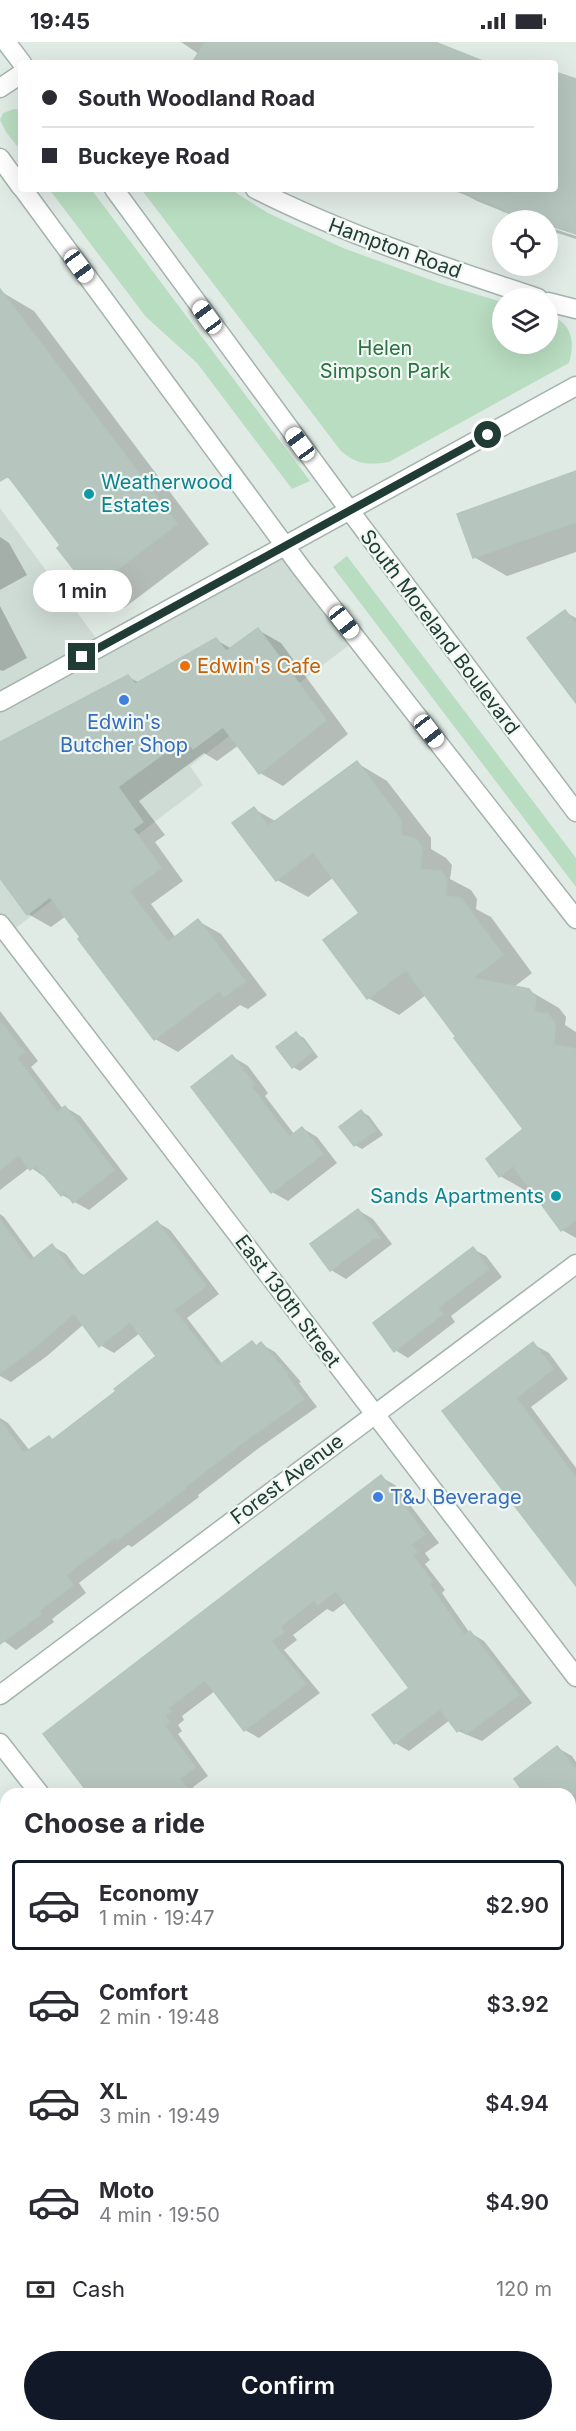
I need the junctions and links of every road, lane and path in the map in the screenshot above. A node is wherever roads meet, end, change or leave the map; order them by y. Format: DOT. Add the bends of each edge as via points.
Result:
graph roads {
  1 [pos="6,42"];
  2 [pos="20,60"];
  3 [pos="18,76"];
  4 [pos="0,88"];
  5 [pos="0,158"];
  6 [pos="18,183"];
  7 [pos="25,192"];
  8 [pos="116,192"];
  9 [pos="261,192"];
  10 [pos="508,288"];
  11 [pos="558,304"];
  12 [pos="576,309"];
  13 [pos="574,388"];
  14 [pos="350,512"];
  15 [pos="285,547"];
  16 [pos="0,702"];
  17 [pos="576,812"];
  18 [pos="576,919"];
  19 [pos="0,924"];
  20 [pos="576,1264"];
  21 [pos="374,1413"];
  22 [pos="576,1677"];
  23 [pos="0,1695"];
  24 [pos="0,1743"];
  25 [pos="35,1788"];
  1 -- 2 [label="street"];
  3 -- 4 [label="street"];
  5 -- 6 [label="street"];
  7 -- 15 [label="street"];
  8 -- 14 [label="street, South Moreland Boulevard"];
  9 -- 10 [label="street, Hampton Road" via="387,248"];
  11 -- 12 [label="street"];
  13 -- 14 [label="street"];
  14 -- 15 [label="street"];
  14 -- 17 [label="street, South Moreland Boulevard"];
  15 -- 16 [label="street"];
  15 -- 18 [label="street"];
  19 -- 21 [label="street, East 130th Street"];
  20 -- 21 [label="street, Forest Avenue"];
  21 -- 22 [label="street, East 130th Street"];
  21 -- 23 [label="street, Forest Avenue"];
  24 -- 25 [label="street"];
}
